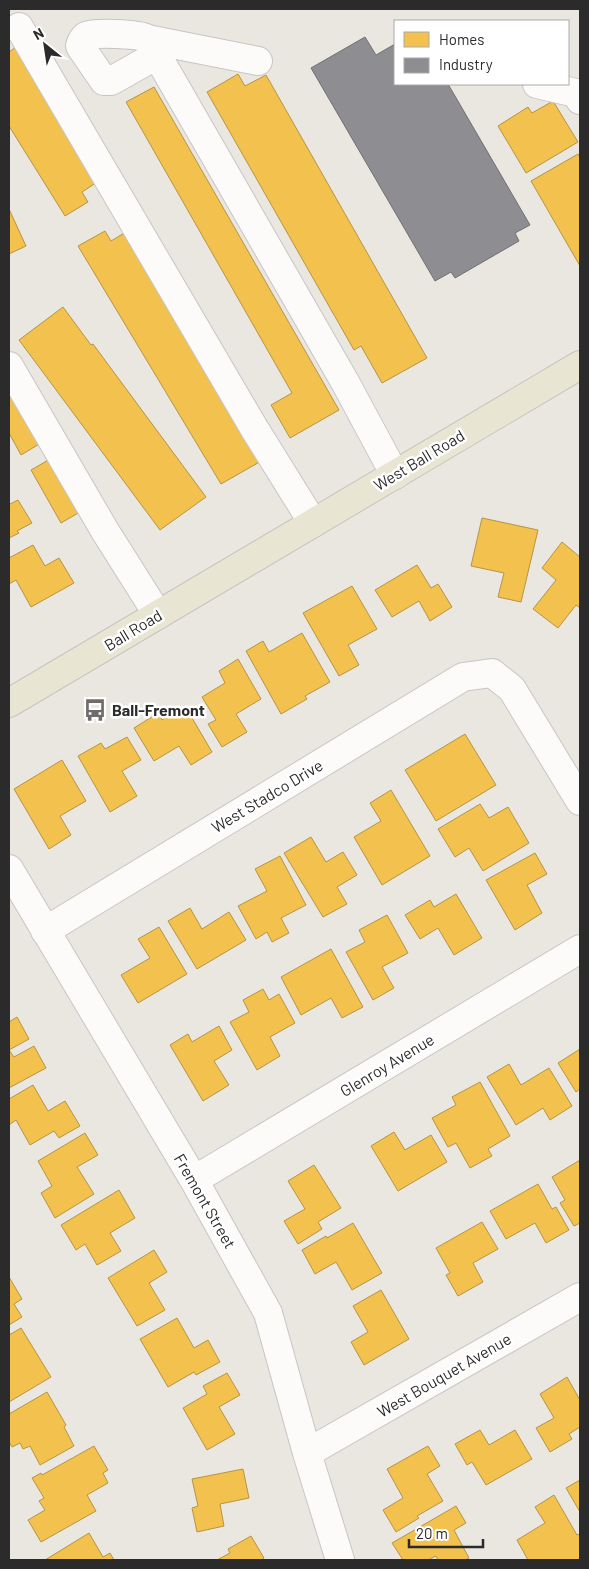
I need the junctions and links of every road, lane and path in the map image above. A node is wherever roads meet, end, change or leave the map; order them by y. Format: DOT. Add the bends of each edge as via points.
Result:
graph roads {
  1 [pos="19,27"];
  2 [pos="258,61"];
  3 [pos="541,85"];
  4 [pos="579,95"];
  5 [pos="580,365"];
  6 [pos="9,366"];
  7 [pos="395,474"];
  8 [pos="313,523"];
  9 [pos="258,556"];
  10 [pos="158,615"];
  11 [pos="9,703"];
  12 [pos="580,801"];
  13 [pos="9,869"];
  14 [pos="45,931"];
  15 [pos="580,949"];
  16 [pos="194,1180"];
  17 [pos="580,1297"];
  18 [pos="307,1454"];
  19 [pos="340,1560"];
  1 -- 8 [label="street"];
  2 -- 7 [label="street" via="152,47"];
  3 -- 4 [label="street"];
  5 -- 7 [label="main road, West Ball Road"];
  6 -- 10 [label="street"];
  7 -- 8 [label="main road, West Ball Road"];
  8 -- 9 [label="main road, West Ball Road"];
  9 -- 10 [label="main road, Ball Road"];
  10 -- 11 [label="main road, Ball Road"];
  12 -- 14 [label="street, West Stadco Drive" via="512,689 492,673 463,677"];
  13 -- 14 [label="street, Fremont Street"];
  14 -- 16 [label="street, Fremont Street"];
  15 -- 16 [label="street, Glenroy Avenue"];
  16 -- 18 [label="street, Fremont Street" via="268,1313"];
  17 -- 18 [label="street, West Bouquet Avenue"];
  18 -- 19 [label="street, Fremont Street"];
}
